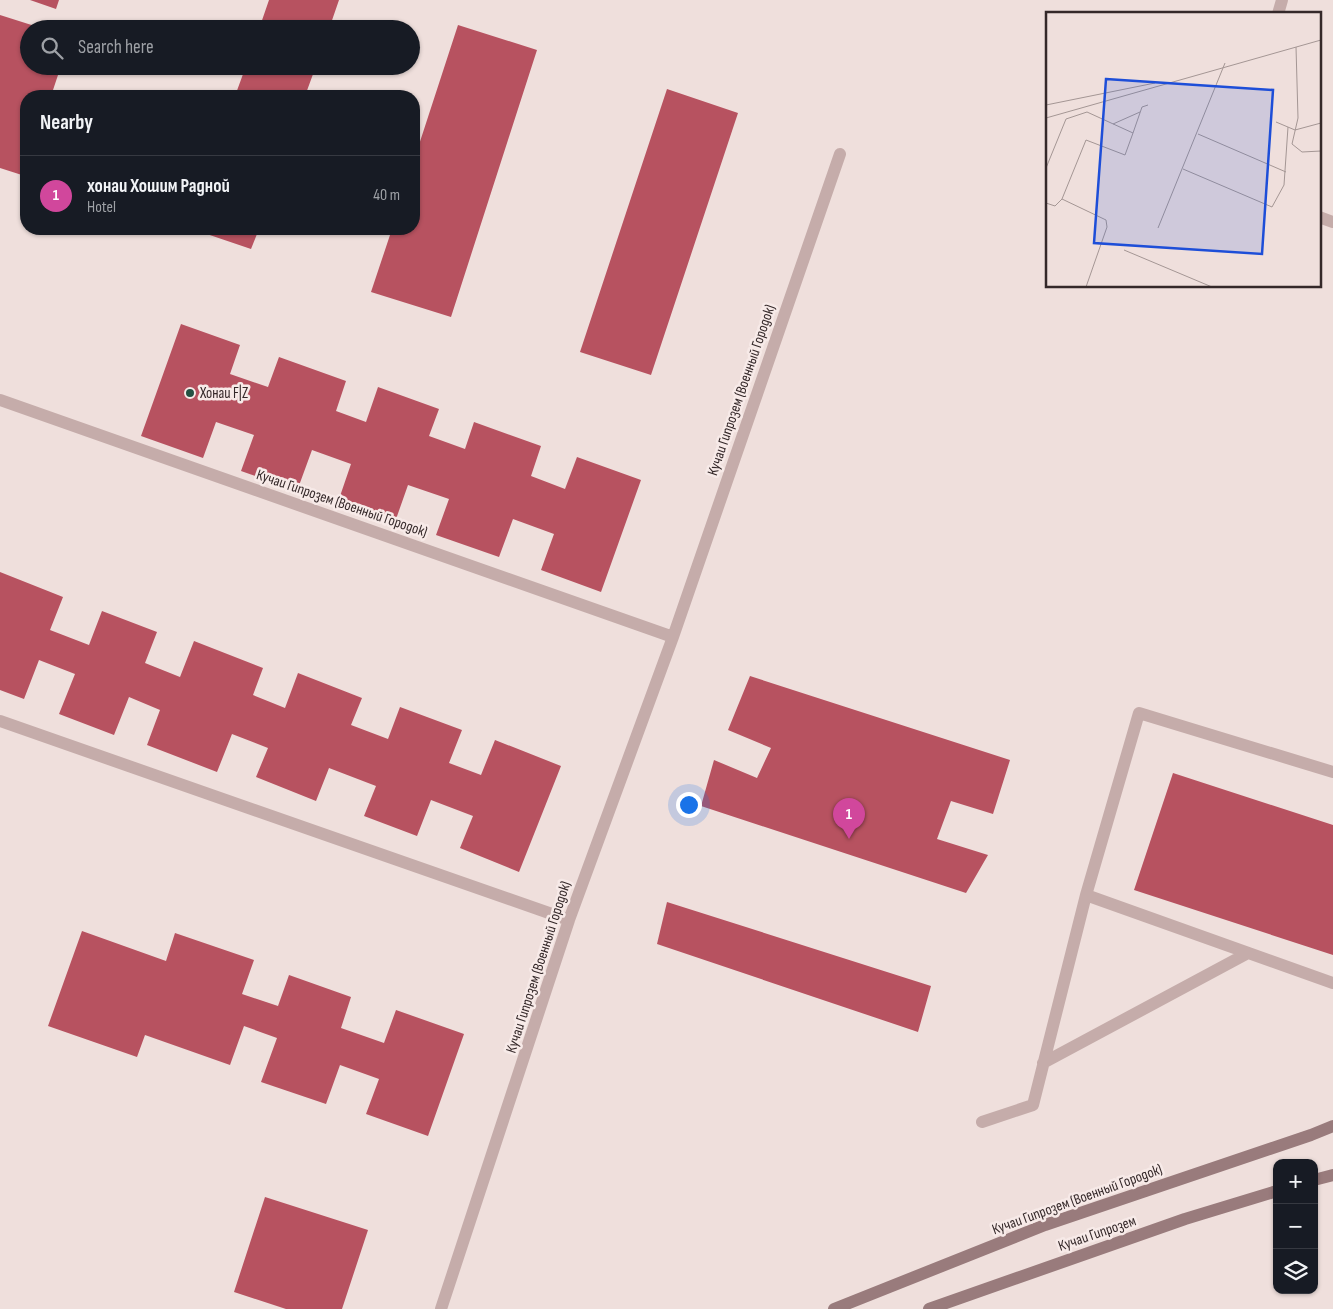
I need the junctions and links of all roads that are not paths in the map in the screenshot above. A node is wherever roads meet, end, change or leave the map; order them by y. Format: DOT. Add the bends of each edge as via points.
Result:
graph roads {
  1 [pos="840,154"];
  2 [pos="1320,217"];
  3 [pos="1333,222"];
  4 [pos="0,400"];
  5 [pos="673,637"];
  6 [pos="0,721"];
  7 [pos="1333,772"];
  8 [pos="1086,895"];
  9 [pos="569,920"];
  10 [pos="1248,953"];
  11 [pos="1333,983"];
  12 [pos="1043,1064"];
  13 [pos="982,1122"];
  14 [pos="1333,1126"];
  15 [pos="1333,1175"];
  16 [pos="1318,1179"];
  17 [pos="1273,1193"];
  18 [pos="441,1309"];
  19 [pos="834,1309"];
  20 [pos="929,1309"];
  1 -- 5 [label="lane, Кучаи Гипрозем (Военный Городок)"];
  2 -- 3 [label="lane"];
  4 -- 5 [label="lane, Кучаи Гипрозем (Военный Городок)"];
  5 -- 9 [label="lane, Кучаи Гипрозем (Военный Городок)"];
  6 -- 9 [label="lane"];
  7 -- 8 [label="lane" via="1139,713"];
  8 -- 10 [label="lane"];
  8 -- 12 [label="lane"];
  9 -- 18 [label="lane, Кучаи Гипрозем (Военный Городок)"];
  10 -- 11 [label="lane"];
  10 -- 12 [label="lane"];
  12 -- 13 [label="lane" via="1033,1105"];
  14 -- 19 [label="main road, Кучаи Гипрозем (Военный Городок)" via="1046,1225"];
  15 -- 16 [label="main road"];
  17 -- 20 [label="main road, Кучаи Гипрозем" via="1185,1219"];
}
